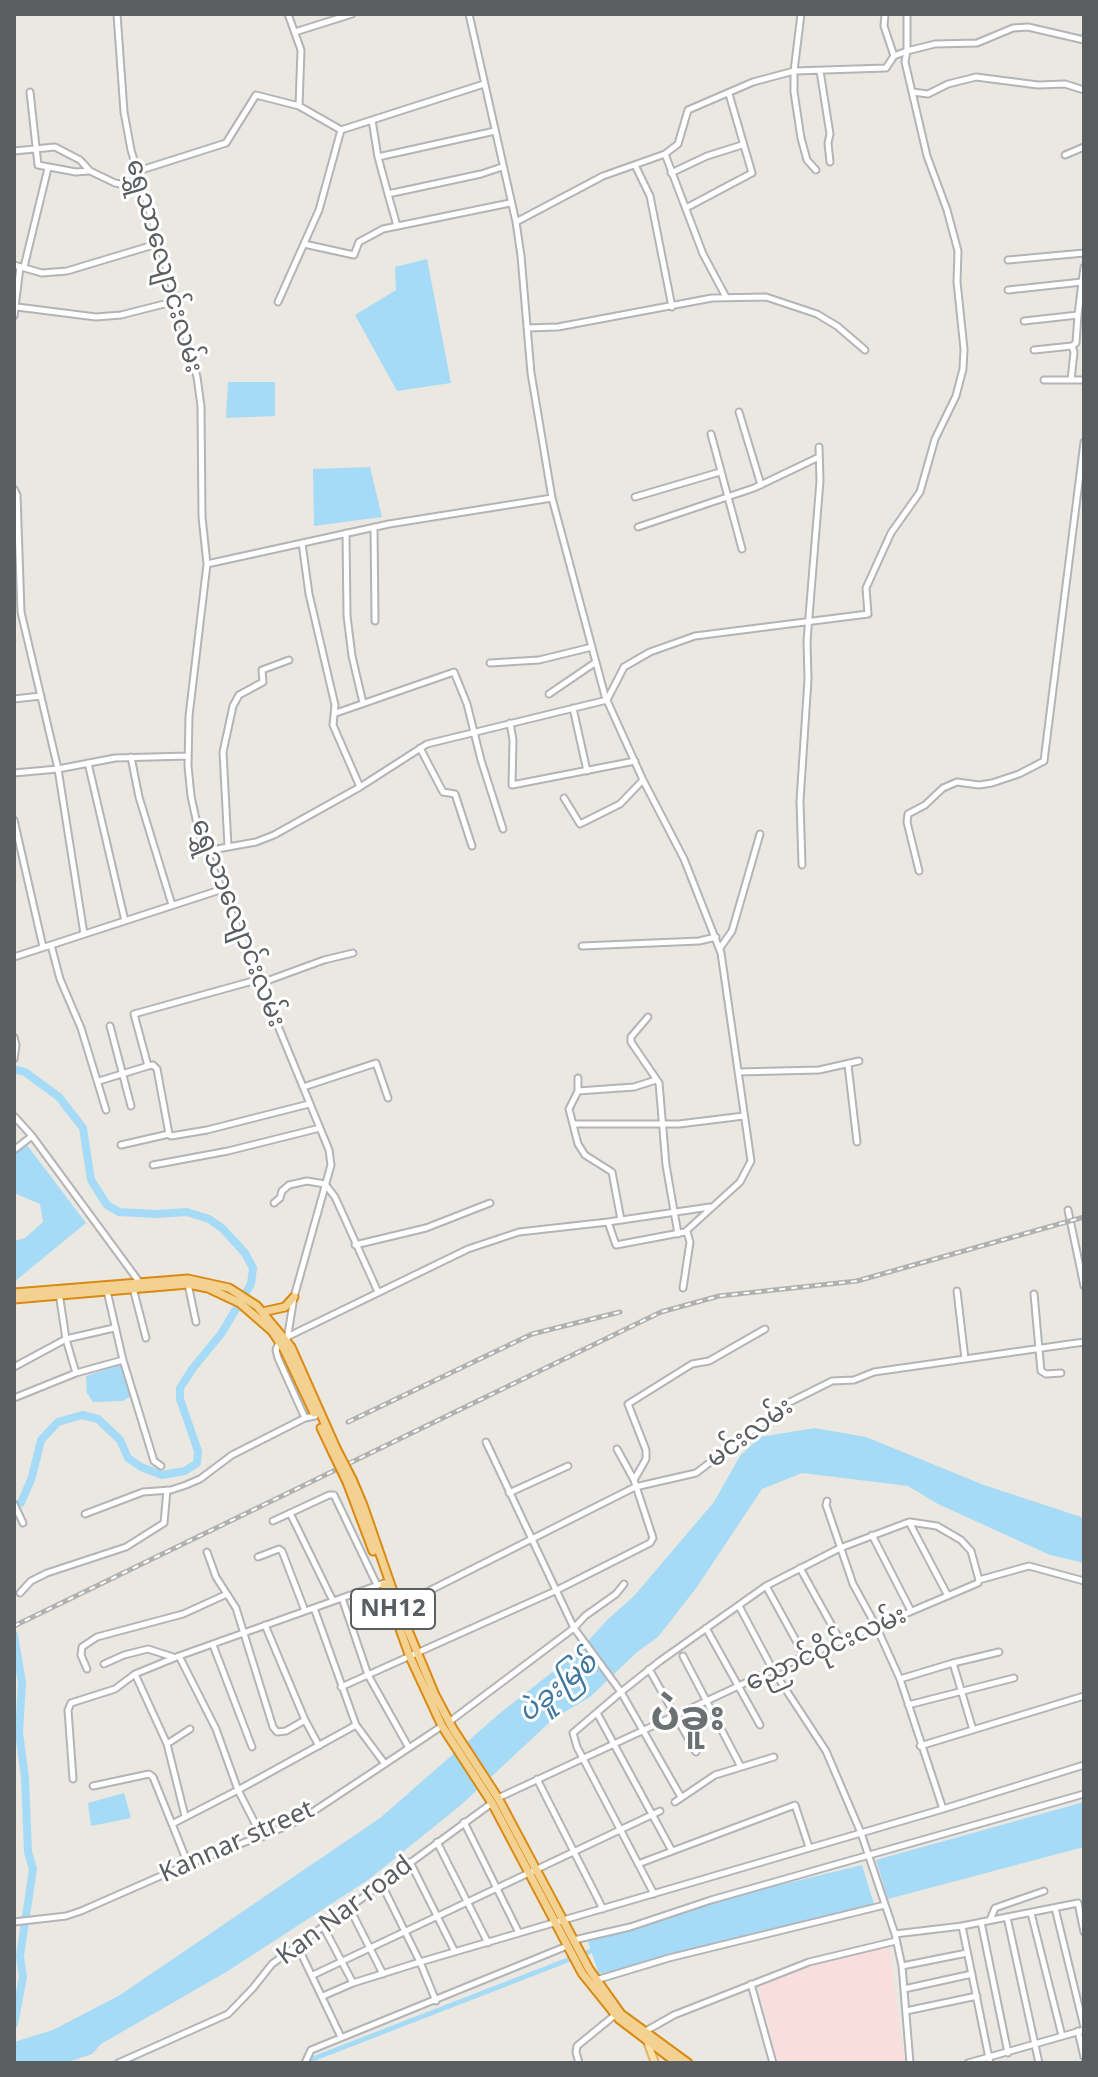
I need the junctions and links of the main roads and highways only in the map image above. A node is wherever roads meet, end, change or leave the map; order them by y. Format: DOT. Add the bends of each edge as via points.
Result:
graph roads {
  1 [pos="136,1286"];
  2 [pos="228,1291"];
  3 [pos="59,1292"];
  4 [pos="294,1297"];
  5 [pos="16,1299"];
  6 [pos="242,1299"];
  7 [pos="262,1312"];
  8 [pos="284,1341"];
  9 [pos="334,1450"];
  10 [pos="350,1480"];
  11 [pos="395,1608"];
  12 [pos="585,1971"];
  13 [pos="646,2037"];
  14 [pos="655,2063"];
  15 [pos="677,2063"];
  16 [pos="688,2063"];
  1 -- 2 [label="highway, NH12" via="188,1284"];
  1 -- 2 [label="highway, NH12" via="188,1279"];
  1 -- 3 [label="highway, NH12"];
  1 -- 3 [label="highway, NH12"];
  2 -- 6 [label="highway, NH12"];
  3 -- 5 [label="highway, NH12"];
  4 -- 7 [label="highway" via="278,1310"];
  6 -- 7 [label="highway, NH12"];
  6 -- 8 [label="highway, NH12"];
  7 -- 8 [label="highway, NH12"];
  8 -- 9 [label="highway, NH12"];
  8 -- 9 [label="highway, NH12"];
  9 -- 10 [label="highway, NH12, bridge"];
  10 -- 11 [label="highway, NH12"];
  10 -- 11 [label="highway, NH12" via="381,1584"];
  11 -- 12 [label="highway, NH12" via="448,1728 493,1798"];
  12 -- 13 [label="highway, NH12"];
  12 -- 13 [label="highway, NH12" via="615,2015"];
  13 -- 14 [label="main road"];
  13 -- 15 [label="highway, NH12"];
  13 -- 16 [label="highway, NH12"];
}
